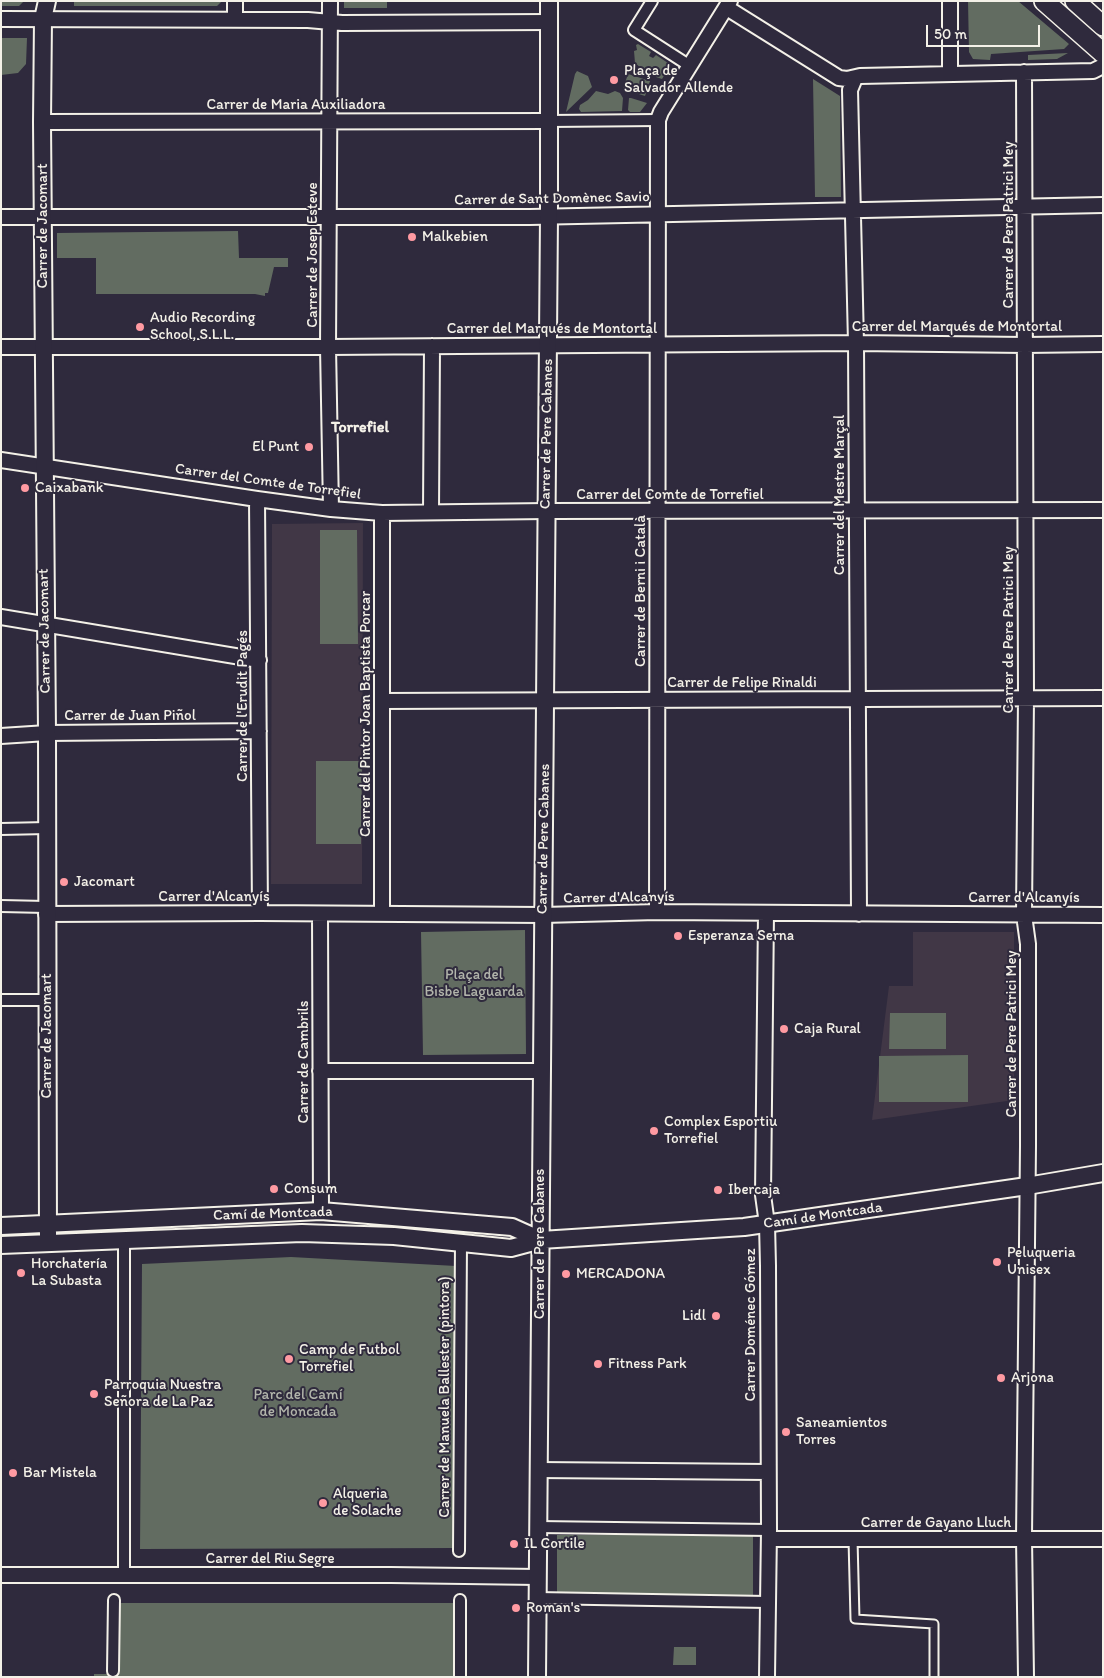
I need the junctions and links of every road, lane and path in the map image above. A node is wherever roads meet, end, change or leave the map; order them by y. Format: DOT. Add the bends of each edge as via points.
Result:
graph roads {
  1 [pos="47,1"];
  2 [pos="235,1"];
  3 [pos="330,1"];
  4 [pos="549,1"];
  5 [pos="652,1"];
  6 [pos="950,1"];
  7 [pos="1044,1"];
  8 [pos="1075,1"];
  9 [pos="728,4"];
  10 [pos="1,19"];
  11 [pos="43,19"];
  12 [pos="235,20"];
  13 [pos="329,22"];
  14 [pos="549,22"];
  15 [pos="1103,26"];
  16 [pos="1103,53"];
  17 [pos="690,66"];
  18 [pos="1103,66"];
  19 [pos="1024,72"];
  20 [pos="950,74"];
  21 [pos="855,78"];
  22 [pos="658,120"];
  23 [pos="549,121"];
  24 [pos="42,122"];
  25 [pos="329,122"];
  26 [pos="1103,206"];
  27 [pos="1025,208"];
  28 [pos="853,210"];
  29 [pos="658,214"];
  30 [pos="549,216"];
  31 [pos="1,217"];
  32 [pos="43,217"];
  33 [pos="330,217"];
  34 [pos="856,342"];
  35 [pos="658,344"];
  36 [pos="1103,344"];
  37 [pos="548,345"];
  38 [pos="1025,345"];
  39 [pos="44,346"];
  40 [pos="432,346"];
  41 [pos="1,347"];
  42 [pos="328,347"];
  43 [pos="1,460"];
  44 [pos="44,466"];
  45 [pos="257,499"];
  46 [pos="331,509"];
  47 [pos="1025,510"];
  48 [pos="1103,510"];
  49 [pos="547,511"];
  50 [pos="856,511"];
  51 [pos="432,512"];
  52 [pos="658,512"];
  53 [pos="382,513"];
  54 [pos="1,618"];
  55 [pos="45,625"];
  56 [pos="259,660"];
  57 [pos="1026,698"];
  58 [pos="1103,698"];
  59 [pos="858,699"];
  60 [pos="658,700"];
  61 [pos="382,701"];
  62 [pos="545,701"];
  63 [pos="259,731"];
  64 [pos="47,733"];
  65 [pos="1,736"];
  66 [pos="47,828"];
  67 [pos="1,829"];
  68 [pos="1,906"];
  69 [pos="46,910"];
  70 [pos="657,912"];
  71 [pos="260,913"];
  72 [pos="320,914"];
  73 [pos="382,914"];
  74 [pos="766,914"];
  75 [pos="859,914"];
  76 [pos="543,915"];
  77 [pos="1024,915"];
  78 [pos="1103,915"];
  79 [pos="1,1000"];
  80 [pos="47,1000"];
  81 [pos="320,1071"];
  82 [pos="542,1071"];
  83 [pos="1103,1174"];
  84 [pos="1027,1186"];
  85 [pos="321,1211"];
  86 [pos="48,1224"];
  87 [pos="766,1224"];
  88 [pos="1,1226"];
  89 [pos="124,1240"];
  90 [pos="541,1240"];
  91 [pos="48,1242"];
  92 [pos="461,1243"];
  93 [pos="1,1245"];
  94 [pos="538,1470"];
  95 [pos="768,1472"];
  96 [pos="538,1527"];
  97 [pos="769,1535"];
  98 [pos="1024,1538"];
  99 [pos="853,1539"];
  100 [pos="1103,1539"];
  101 [pos="459,1551"];
  102 [pos="1,1575"];
  103 [pos="124,1575"];
  104 [pos="538,1577"];
  105 [pos="537,1598"];
  106 [pos="114,1600"];
  107 [pos="460,1600"];
  108 [pos="767,1602"];
  109 [pos="113,1671"];
  110 [pos="460,1677"];
  111 [pos="537,1677"];
  112 [pos="767,1677"];
  113 [pos="934,1677"];
  114 [pos="1026,1677"];
  1 -- 11 [label="street, Carrer de Jacomart"];
  2 -- 12 [label="street"];
  3 -- 13 [label="street, Carrer de Josep Esteve"];
  4 -- 14 [label="street, Carrer de Pere Cabanes"];
  5 -- 17 [label="street" via="634,30"];
  6 -- 20 [label="street"];
  7 -- 16 [label="main road"];
  8 -- 15 [label="main road"];
  9 -- 17 [label="street"];
  9 -- 21 [label="street" via="839,78"];
  10 -- 11 [label="street"];
  11 -- 12 [label="street"];
  11 -- 24 [label="street, Carrer de Jacomart"];
  12 -- 13 [label="street"];
  13 -- 14 [label="street"];
  13 -- 25 [label="street, Carrer de Josep Esteve"];
  14 -- 23 [label="street, Carrer de Pere Cabanes"];
  17 -- 22 [label="street"];
  18 -- 19 [label="street" via="1093,71"];
  19 -- 20 [label="street"];
  19 -- 27 [label="street, Carrer de Pere Patrici Mey"];
  20 -- 21 [label="street"];
  21 -- 28 [label="street, Carrer del Mestre Marçal" via="850,90"];
  22 -- 23 [label="street"];
  22 -- 29 [label="street, Carrer de Berni i Català"];
  23 -- 25 [label="street, Carrer de Maria Auxiliadora"];
  23 -- 30 [label="street, Carrer de Pere Cabanes"];
  24 -- 25 [label="street, Carrer de Maria Auxiliadora"];
  24 -- 32 [label="street, Carrer de Jacomart"];
  25 -- 33 [label="street, Carrer de Josep Esteve"];
  26 -- 27 [label="street, Carrer de Sant Domènec Savio"];
  27 -- 28 [label="street, Carrer de Sant Domènec Savio"];
  27 -- 38 [label="street, Carrer de Pere Patrici Mey"];
  28 -- 29 [label="street, Carrer de Sant Domènec Savio"];
  28 -- 34 [label="street, Carrer del Mestre Marçal"];
  29 -- 30 [label="street, Carrer de Sant Domènec Savio"];
  29 -- 35 [label="street, Carrer de Berni i Català"];
  30 -- 33 [label="street, Carrer de Sant Domènec Savio"];
  30 -- 37 [label="street, Carrer de Pere Cabanes"];
  31 -- 32 [label="street, Carrer de Sant Domènec Savio"];
  32 -- 33 [label="street, Carrer de Sant Domènec Savio"];
  32 -- 39 [label="street, Carrer de Jacomart"];
  33 -- 42 [label="street, Carrer de Josep Esteve"];
  34 -- 35 [label="street, Carrer del Marqués de Montortal"];
  34 -- 38 [label="street, Carrer del Marqués de Montortal"];
  34 -- 50 [label="street, Carrer del Mestre Marçal"];
  35 -- 37 [label="street, Carrer del Marqués de Montortal"];
  35 -- 52 [label="street, Carrer de Berni i Català"];
  36 -- 38 [label="street, Carrer del Marqués de Montortal"];
  37 -- 40 [label="street, Carrer del Marqués de Montortal"];
  37 -- 49 [label="street, Carrer de Pere Cabanes"];
  38 -- 47 [label="street, Carrer de Pere Patrici Mey"];
  39 -- 41 [label="street, Carrer del Marqués de Montortal"];
  39 -- 42 [label="street, Carrer del Marqués de Montortal"];
  39 -- 44 [label="street, Carrer de Jacomart"];
  40 -- 42 [label="street, Carrer del Marqués de Montortal"];
  40 -- 51 [label="street"];
  42 -- 46 [label="street, Carrer de Josep Esteve"];
  43 -- 44 [label="street, Carrer del Comte de Torrefiel"];
  44 -- 45 [label="street, Carrer del Comte de Torrefiel"];
  44 -- 55 [label="street, Carrer de Jacomart"];
  45 -- 46 [label="street, Carrer del Comte de Torrefiel"];
  45 -- 56 [label="street, Carrer de l'Erudit Pagés"];
  46 -- 53 [label="street, Carrer del Comte de Torrefiel"];
  47 -- 48 [label="street, Carrer del Comte de Torrefiel"];
  47 -- 50 [label="street, Carrer del Comte de Torrefiel"];
  47 -- 57 [label="street, Carrer de Pere Patrici Mey"];
  49 -- 51 [label="street, Carrer del Comte de Torrefiel"];
  49 -- 52 [label="street, Carrer del Comte de Torrefiel"];
  49 -- 62 [label="street, Carrer de Pere Cabanes"];
  50 -- 52 [label="street, Carrer del Comte de Torrefiel"];
  50 -- 59 [label="street, Carrer del Mestre Marçal"];
  51 -- 53 [label="street, Carrer del Comte de Torrefiel"];
  52 -- 60 [label="street, Carrer de Berni i Català"];
  53 -- 61 [label="street, Carrer del Pintor Joan Baptista Porcar"];
  54 -- 55 [label="street"];
  55 -- 56 [label="street"];
  55 -- 64 [label="street, Carrer de Jacomart"];
  56 -- 63 [label="street, Carrer de l'Erudit Pagés"];
  57 -- 58 [label="street, Carrer de Felipe Rinaldi"];
  57 -- 59 [label="street, Carrer de Felipe Rinaldi"];
  57 -- 77 [label="street, Carrer de Pere Patrici Mey"];
  59 -- 60 [label="street, Carrer de Felipe Rinaldi"];
  59 -- 75 [label="street, Carrer del Mestre Marçal"];
  60 -- 62 [label="street, Carrer de Felipe Rinaldi"];
  60 -- 70 [label="street, Carrer de Berni i Català"];
  61 -- 62 [label="street, Carrer de Felipe Rinaldi"];
  61 -- 73 [label="street, Carrer del Pintor Joan Baptista Porcar"];
  62 -- 76 [label="street, Carrer de Pere Cabanes"];
  63 -- 64 [label="street, Carrer de Juan Piñol"];
  63 -- 71 [label="street, Carrer de l'Erudit Pagés"];
  64 -- 65 [label="street, Carrer de Juan Piñol"];
  64 -- 66 [label="street, Carrer de Jacomart"];
  66 -- 67 [label="street"];
  66 -- 69 [label="street, Carrer de Jacomart"];
  68 -- 69 [label="street, Carrer d'Alcanyís"];
  69 -- 71 [label="street, Carrer d'Alcanyís"];
  69 -- 80 [label="street, Carrer de Jacomart"];
  70 -- 74 [label="street, Carrer d'Alcanyís"];
  70 -- 76 [label="street, Carrer d'Alcanyís"];
  71 -- 72 [label="street, Carrer d'Alcanyís"];
  72 -- 73 [label="street, Carrer d'Alcanyís"];
  72 -- 81 [label="street, Carrer de Cambrils"];
  73 -- 76 [label="street, Carrer d'Alcanyís"];
  74 -- 75 [label="street, Carrer d'Alcanyís"];
  74 -- 87 [label="street, Carrer Doménec Gómez" via="763,1195"];
  75 -- 77 [label="street, Carrer d'Alcanyís"];
  76 -- 82 [label="street, Carrer de Pere Cabanes"];
  77 -- 78 [label="street, Carrer d'Alcanyís"];
  77 -- 84 [label="street, Carrer de Pere Patrici Mey" via="1028,944"];
  79 -- 80 [label="street"];
  80 -- 86 [label="street, Carrer de Jacomart"];
  81 -- 82 [label="street"];
  81 -- 85 [label="street, Carrer de Cambrils"];
  82 -- 90 [label="street, Carrer de Pere Cabanes"];
  83 -- 84 [label="street, Camí de Montcada"];
  84 -- 87 [label="street, Camí de Montcada"];
  84 -- 98 [label="street, Carrer de Pere Patrici Mey"];
  85 -- 86 [label="street, Camí de Montcada"];
  85 -- 90 [label="street, Camí de Montcada" via="512,1227"];
  86 -- 88 [label="street, Camí de Montcada"];
  86 -- 91 [label="street, Carrer de Jacomart"];
  87 -- 90 [label="street, Camí de Montcada"];
  87 -- 95 [label="street, Carrer Doménec Gómez"];
  89 -- 91 [label="street, Camí de Montcada"];
  89 -- 92 [label="street, Camí de Montcada" via="302,1233 394,1236"];
  89 -- 103 [label="street"];
  90 -- 92 [label="street, Camí de Montcada" via="511,1248"];
  90 -- 94 [label="street, Carrer de Pere Cabanes"];
  91 -- 93 [label="street, Camí de Montcada"];
  92 -- 101 [label="street, Carrer de Manuela Ballester (pintora)"];
  94 -- 95 [label="street"];
  94 -- 96 [label="street, Carrer de Pere Cabanes"];
  95 -- 97 [label="street, Carrer Doménec Gómez"];
  96 -- 97 [label="street, Carrer de Gayano Lluch"];
  96 -- 104 [label="street, Carrer de Pere Cabanes"];
  97 -- 99 [label="street, Carrer de Gayano Lluch"];
  97 -- 108 [label="street, Carrer Doménec Gómez"];
  98 -- 99 [label="street, Carrer de Gayano Lluch"];
  98 -- 100 [label="street, Carrer de Gayano Lluch"];
  98 -- 114 [label="street, Carrer de Pere Patrici Mey"];
  99 -- 113 [label="lane" via="855,1619 934,1624"];
  102 -- 103 [label="street, Carrer del Riu Segre"];
  103 -- 104 [label="street, Carrer del Riu Segre"];
  104 -- 105 [label="street, Carrer de Pere Cabanes"];
  105 -- 108 [label="street"];
  105 -- 111 [label="street, Carrer de Pere Cabanes"];
  106 -- 109 [label="street"];
  107 -- 110 [label="street"];
  108 -- 112 [label="street, Carrer Doménec Gómez"];
}
